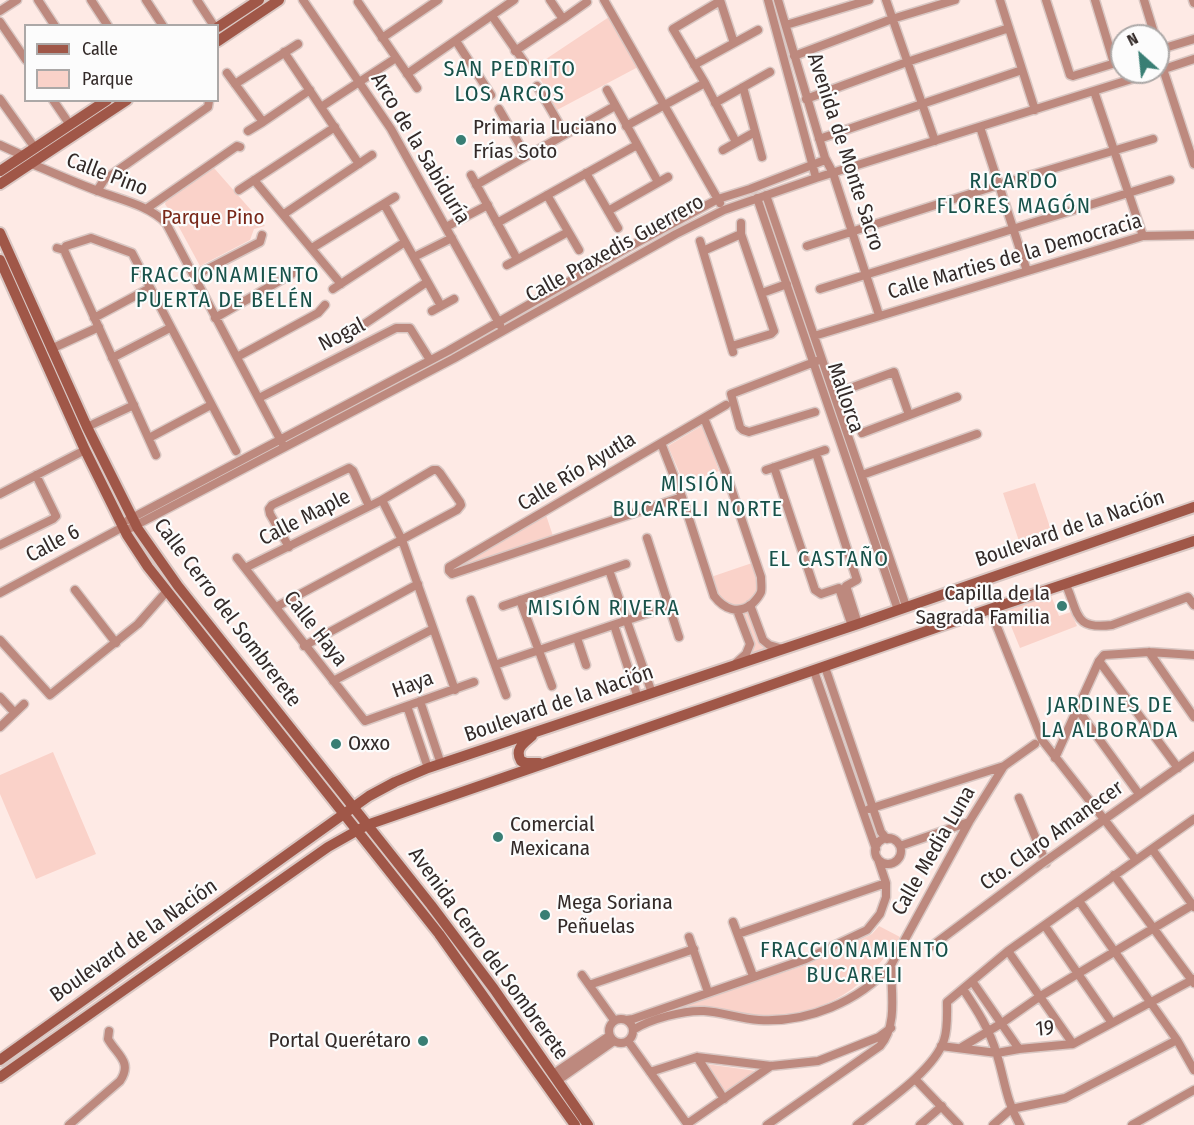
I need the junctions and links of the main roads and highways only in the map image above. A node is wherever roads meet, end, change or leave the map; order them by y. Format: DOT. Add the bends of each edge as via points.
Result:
graph roads {
  1 [pos="279,0"];
  2 [pos="253,2"];
  3 [pos="219,24"];
  4 [pos="219,40"];
  5 [pos="104,102"];
  6 [pos="124,102"];
  7 [pos="0,171"];
  8 [pos="0,184"];
  9 [pos="0,232"];
  10 [pos="0,260"];
  11 [pos="1194,507"];
  12 [pos="127,525"];
  13 [pos="1194,541"];
  14 [pos="537,732"];
  15 [pos="548,762"];
  16 [pos="349,812"];
  17 [pos="362,827"];
  18 [pos="0,1060"];
  19 [pos="0,1077"];
  20 [pos="575,1125"];
  21 [pos="588,1125"];
  1 -- 4 [label="main road"];
  2 -- 3 [label="main road"];
  5 -- 7 [label="main road"];
  6 -- 8 [label="main road"];
  9 -- 12 [label="main road, Calle Cerro del Sombrerete"];
  10 -- 12 [label="main road, Calle Cerro del Sombrerete" via="85,450"];
  11 -- 14 [label="main road, Boulevard de la Nación"];
  12 -- 16 [label="main road, Calle Cerro del Sombrerete" via="178,586"];
  12 -- 16 [label="main road, Calle Cerro del Sombrerete" via="148,567"];
  13 -- 15 [label="main road, Boulevard de la Nación"];
  14 -- 15 [label="main road" via="520,748 519,758 526,763"];
  14 -- 16 [label="main road, Boulevard de la Nación" via="395,782"];
  15 -- 17 [label="main road, Boulevard de la Nación"];
  16 -- 17 [label="main road, Avenida Cerro del Sombrerete"];
  16 -- 18 [label="main road, Boulevard de la Nación"];
  17 -- 19 [label="main road, Boulevard de la Nación"];
  17 -- 20 [label="main road, Avenida Cerro del Sombrerete"];
  17 -- 21 [label="main road, Avenida Cerro del Sombrerete" via="420,891"];
}
